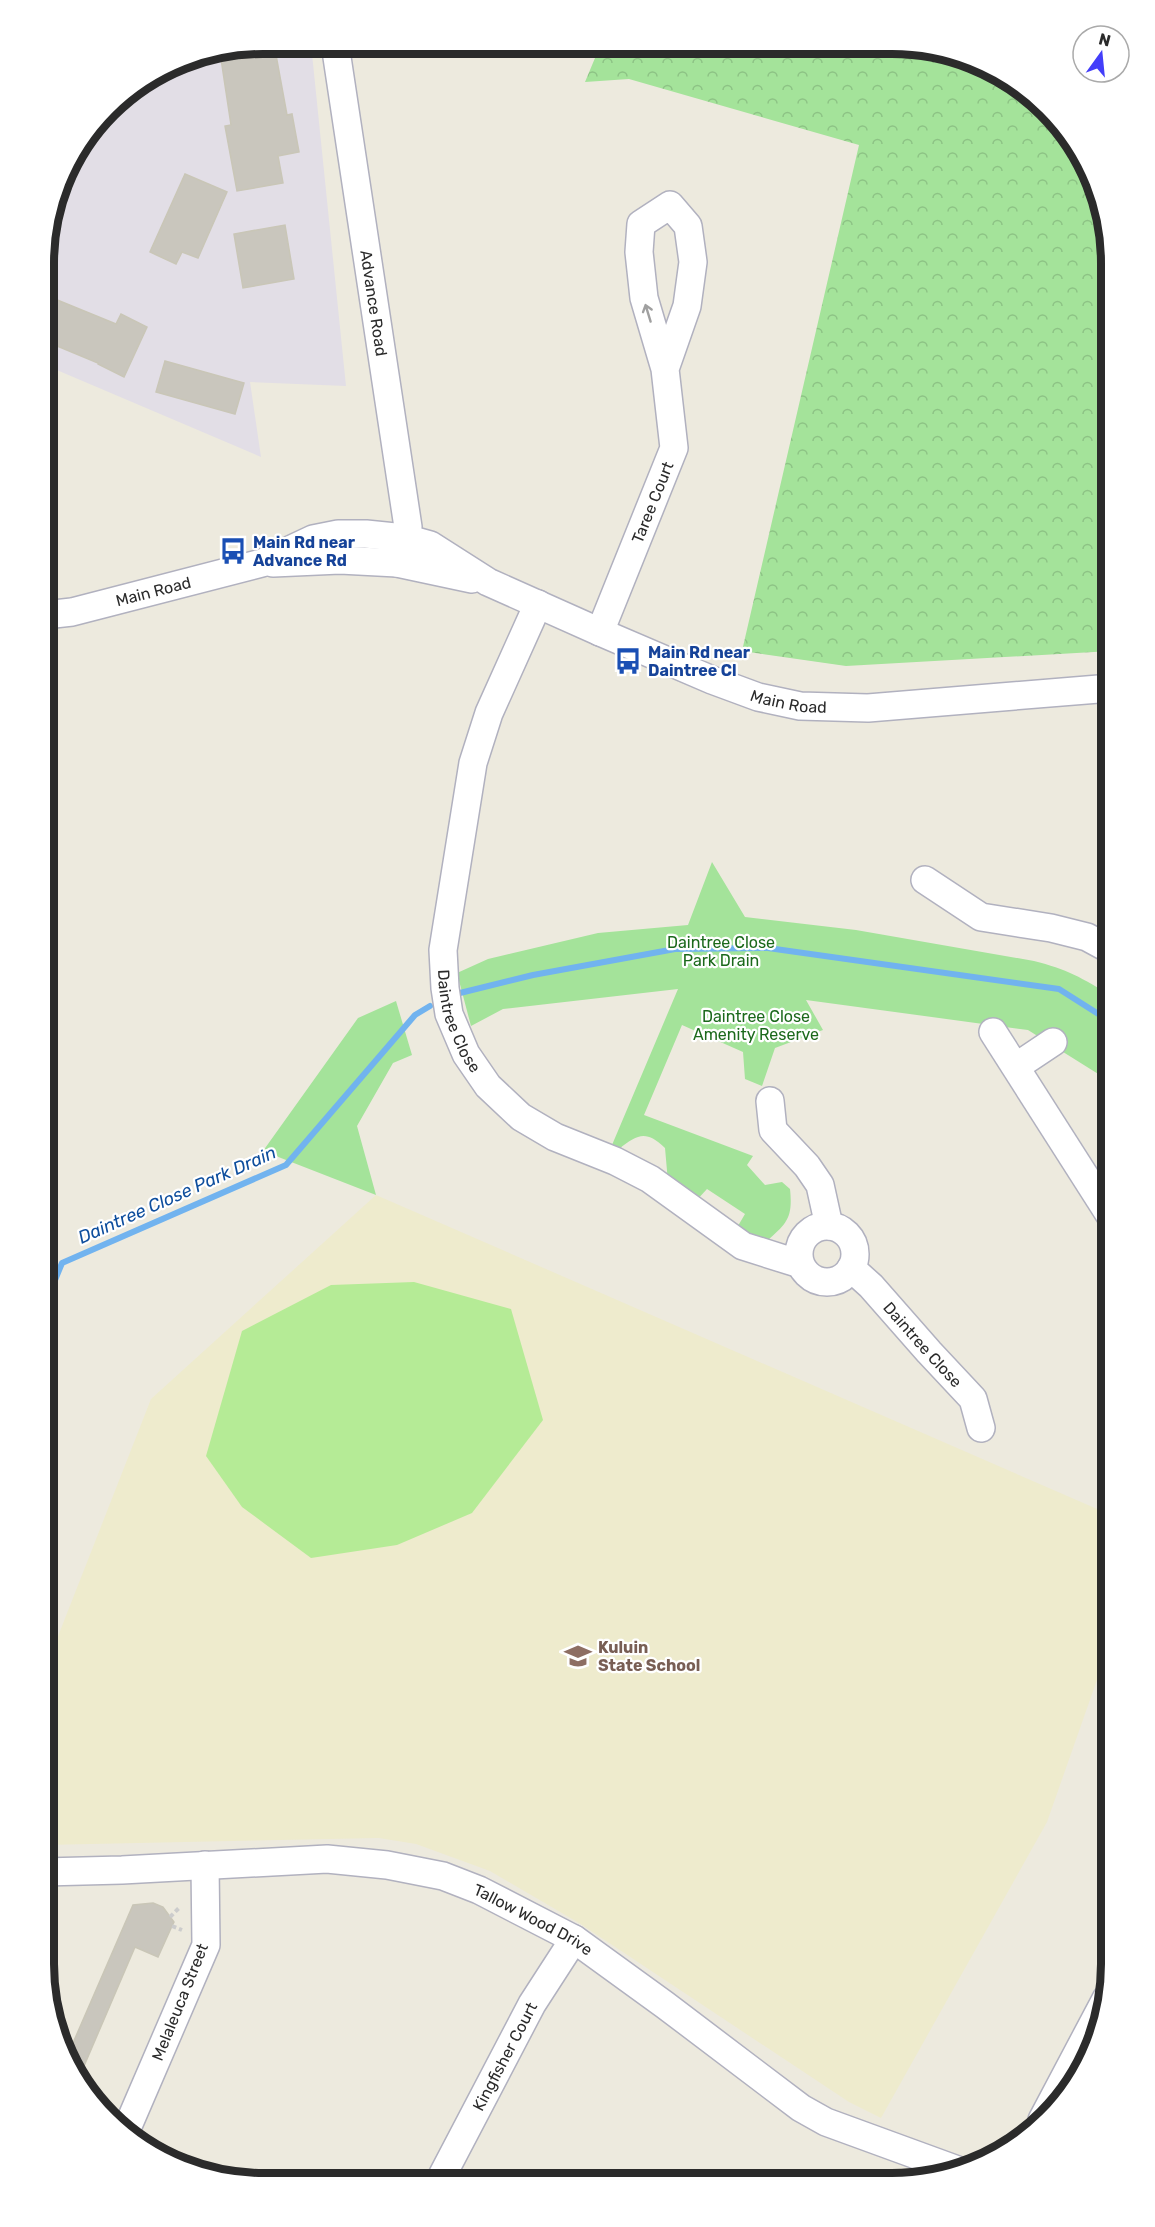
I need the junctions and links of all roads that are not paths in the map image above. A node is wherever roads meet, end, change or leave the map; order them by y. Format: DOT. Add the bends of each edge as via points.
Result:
graph roads {
  1 [pos="337,54"];
  2 [pos="665,369"];
  3 [pos="401,551"];
  4 [pos="538,604"];
  5 [pos="54,614"];
  6 [pos="600,632"];
  7 [pos="1101,689"];
  8 [pos="925,880"];
  9 [pos="1101,945"];
  10 [pos="993,1032"];
  11 [pos="1053,1042"];
  12 [pos="1017,1066"];
  13 [pos="770,1101"];
  14 [pos="1101,1201"];
  15 [pos="829,1226"];
  16 [pos="800,1264"];
  17 [pos="851,1268"];
  18 [pos="981,1428"];
  19 [pos="205,1865"];
  20 [pos="54,1872"];
  21 [pos="574,1940"];
  22 [pos="1091,2028"];
  23 [pos="1056,2093"];
  24 [pos="128,2124"];
  25 [pos="945,2166"];
  26 [pos="444,2173"];
  1 -- 3 [label="street, Advance Road" via="408,527"];
  2 -- 2 [label="street, Taree Court, one-way" via="644,298 639,252 641,224 670,205 688,226 693,262 687,306"];
  2 -- 6 [label="street, Taree Court" via="674,448"];
  3 -- 4 [label="street, Main Road" via="430,545 488,582"];
  3 -- 5 [label="street, Main Road" via="366,534 329,536 313,539 262,563"];
  4 -- 6 [label="street, Main Road"];
  4 -- 16 [label="street, Daintree Close" via="489,713 473,763 443,950 449,1014 466,1054 488,1086 521,1117 555,1137 650,1179 743,1246"];
  6 -- 7 [label="street, Main Road" via="722,684 800,706 868,708"];
  8 -- 9 [label="street" via="981,917 1051,928"];
  10 -- 12 [label="street"];
  11 -- 12 [label="street"];
  12 -- 14 [label="street"];
  13 -- 15 [label="street" via="773,1130 820,1185"];
  15 -- 16 [label="street" via="804,1237 798,1255"];
  15 -- 17 [label="street" via="838,1228 852,1242 855,1259"];
  16 -- 17 [label="street" via="811,1278 819,1281 838,1280"];
  17 -- 18 [label="street, Daintree Close" via="973,1399"];
  19 -- 20 [label="street, Tallow Wood Drive"];
  19 -- 21 [label="street, Tallow Wood Drive" via="327,1859 443,1876 479,1890"];
  19 -- 24 [label="street, Melaleuca Street" via="206,1945"];
  21 -- 25 [label="street, Tallow Wood Drive" via="801,2108 826,2122"];
  21 -- 26 [label="street, Kingfisher Court" via="532,2004"];
  22 -- 23 [label="street"];
}
